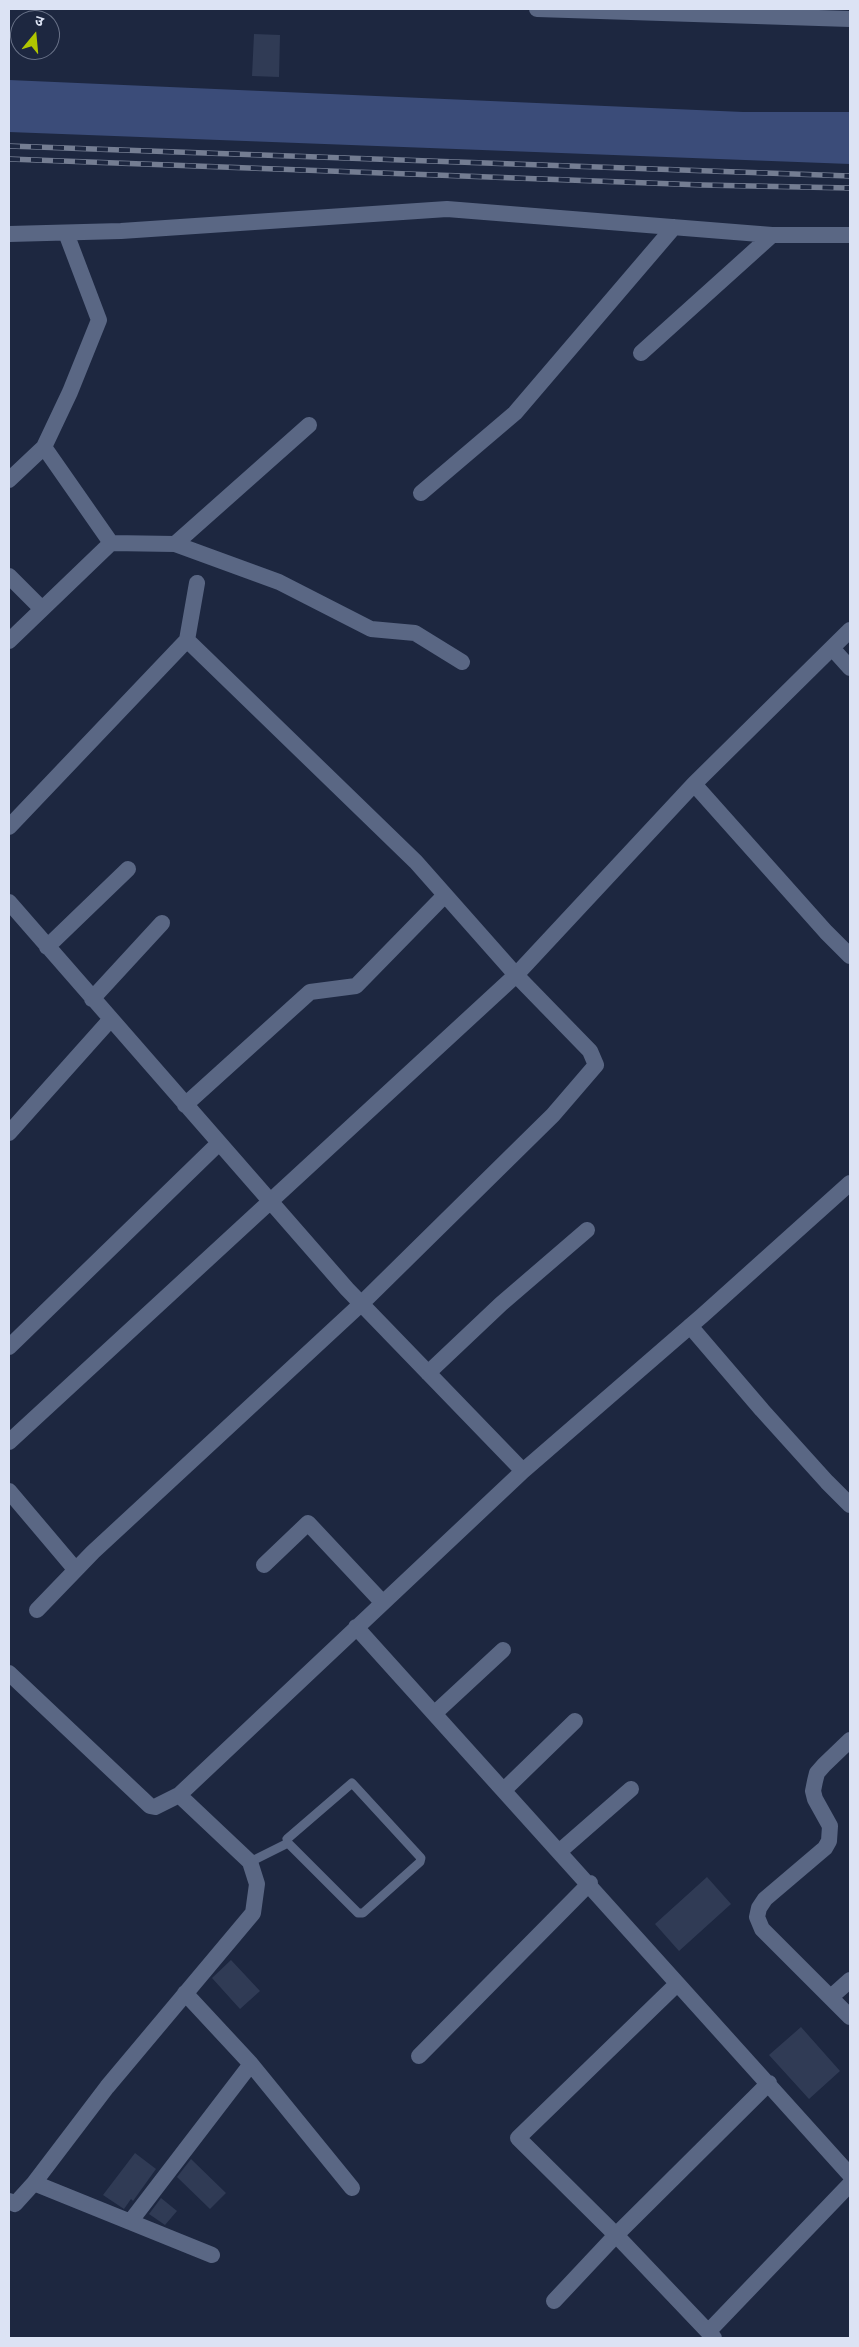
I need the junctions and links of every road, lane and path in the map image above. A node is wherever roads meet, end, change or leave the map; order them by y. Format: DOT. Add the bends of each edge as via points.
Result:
graph roads {
  1 [pos="537,9"];
  2 [pos="683,11"];
  3 [pos="820,14"];
  4 [pos="850,19"];
  5 [pos="674,227"];
  6 [pos="66,233"];
  7 [pos="9,234"];
  8 [pos="772,235"];
  9 [pos="850,235"];
  10 [pos="642,353"];
  11 [pos="309,425"];
  12 [pos="44,446"];
  13 [pos="9,480"];
  14 [pos="421,493"];
  15 [pos="111,542"];
  16 [pos="174,544"];
  17 [pos="9,576"];
  18 [pos="198,583"];
  19 [pos="42,609"];
  20 [pos="850,630"];
  21 [pos="187,640"];
  22 [pos="9,641"];
  23 [pos="832,648"];
  24 [pos="462,662"];
  25 [pos="850,668"];
  26 [pos="694,784"];
  27 [pos="9,827"];
  28 [pos="128,870"];
  29 [pos="445,895"];
  30 [pos="9,902"];
  31 [pos="162,923"];
  32 [pos="47,947"];
  33 [pos="850,956"];
  34 [pos="516,975"];
  35 [pos="92,999"];
  36 [pos="110,1020"];
  37 [pos="185,1105"];
  38 [pos="9,1134"];
  39 [pos="218,1144"];
  40 [pos="850,1183"];
  41 [pos="269,1201"];
  42 [pos="588,1230"];
  43 [pos="361,1304"];
  44 [pos="690,1326"];
  45 [pos="9,1347"];
  46 [pos="428,1373"];
  47 [pos="9,1442"];
  48 [pos="523,1471"];
  49 [pos="9,1491"];
  50 [pos="850,1505"];
  51 [pos="264,1565"];
  52 [pos="75,1569"];
  53 [pos="383,1603"];
  54 [pos="37,1610"];
  55 [pos="356,1627"];
  56 [pos="503,1650"];
  57 [pos="9,1672"];
  58 [pos="435,1713"];
  59 [pos="576,1721"];
  60 [pos="850,1740"];
  61 [pos="631,1789"];
  62 [pos="505,1790"];
  63 [pos="179,1795"];
  64 [pos="288,1843"];
  65 [pos="560,1851"];
  66 [pos="250,1862"];
  67 [pos="590,1884"];
  68 [pos="850,1980"];
  69 [pos="677,1984"];
  70 [pos="185,1994"];
  71 [pos="831,1997"];
  72 [pos="850,2017"];
  73 [pos="419,2056"];
  74 [pos="251,2064"];
  75 [pos="769,2083"];
  76 [pos="850,2175"];
  77 [pos="34,2183"];
  78 [pos="850,2184"];
  79 [pos="352,2188"];
  80 [pos="9,2201"];
  81 [pos="130,2222"];
  82 [pos="616,2235"];
  83 [pos="212,2255"];
  84 [pos="554,2302"];
  85 [pos="711,2335"];
  1 -- 2 [label="street"];
  2 -- 3 [label="street"];
  3 -- 4 [label="street"];
  5 -- 6 [label="street" via="447,209"];
  5 -- 8 [label="street"];
  5 -- 14 [label="street" via="515,412"];
  6 -- 7 [label="street"];
  6 -- 12 [label="street" via="99,320"];
  8 -- 9 [label="street"];
  8 -- 10 [label="street"];
  11 -- 16 [label="street"];
  12 -- 13 [label="street"];
  12 -- 15 [label="street"];
  15 -- 16 [label="street"];
  15 -- 19 [label="street"];
  16 -- 24 [label="street" via="279,582 371,629 415,633"];
  17 -- 19 [label="street"];
  18 -- 21 [label="street"];
  19 -- 22 [label="street"];
  20 -- 23 [label="street"];
  21 -- 27 [label="street"];
  21 -- 29 [label="street" via="416,862"];
  23 -- 25 [label="street"];
  23 -- 26 [label="street"];
  26 -- 33 [label="street"];
  26 -- 34 [label="street"];
  28 -- 32 [label="street"];
  29 -- 34 [label="street"];
  29 -- 37 [label="street" via="356,986 310,992"];
  30 -- 32 [label="street"];
  31 -- 35 [label="street"];
  32 -- 35 [label="street"];
  34 -- 41 [label="street"];
  34 -- 43 [label="street" via="590,1051 596,1065 553,1115"];
  35 -- 36 [label="street"];
  36 -- 37 [label="street"];
  36 -- 38 [label="street"];
  37 -- 39 [label="street"];
  39 -- 41 [label="street"];
  39 -- 45 [label="street"];
  40 -- 44 [label="street"];
  41 -- 43 [label="street"];
  41 -- 47 [label="street"];
  42 -- 46 [label="street" via="501,1304"];
  43 -- 46 [label="street"];
  43 -- 52 [label="street"];
  44 -- 48 [label="street"];
  44 -- 50 [label="street" via="826,1482"];
  46 -- 48 [label="street"];
  48 -- 53 [label="street"];
  49 -- 52 [label="street"];
  51 -- 53 [label="street" via="308,1523"];
  52 -- 54 [label="street"];
  53 -- 55 [label="street"];
  55 -- 58 [label="street"];
  55 -- 63 [label="street"];
  56 -- 58 [label="street"];
  57 -- 63 [label="street" via="150,1806 155,1808"];
  58 -- 62 [label="street"];
  59 -- 62 [label="street"];
  60 -- 71 [label="street" via="817,1773 815,1781 815,1799 830,1826 831,1833 825,1848 765,1899 758,1917 762,1929"];
  61 -- 65 [label="street"];
  62 -- 65 [label="street"];
  63 -- 66 [label="street"];
  64 -- 64 [label="lane" via="287,1838 352,1783 421,1858 363,1913 358,1913"];
  64 -- 66 [label="lane"];
  65 -- 67 [label="street"];
  66 -- 70 [label="street" via="257,1884 253,1913"];
  67 -- 69 [label="street"];
  67 -- 73 [label="street"];
  68 -- 71 [label="street"];
  69 -- 75 [label="street"];
  69 -- 82 [label="street" via="518,2138"];
  70 -- 74 [label="street"];
  70 -- 77 [label="street" via="107,2087"];
  71 -- 72 [label="street"];
  74 -- 79 [label="street"];
  74 -- 81 [label="street"];
  75 -- 76 [label="street"];
  75 -- 82 [label="street"];
  77 -- 80 [label="street" via="15,2204"];
  77 -- 81 [label="street"];
  78 -- 85 [label="street"];
  81 -- 83 [label="street"];
  82 -- 84 [label="street"];
  82 -- 85 [label="street"];
}
